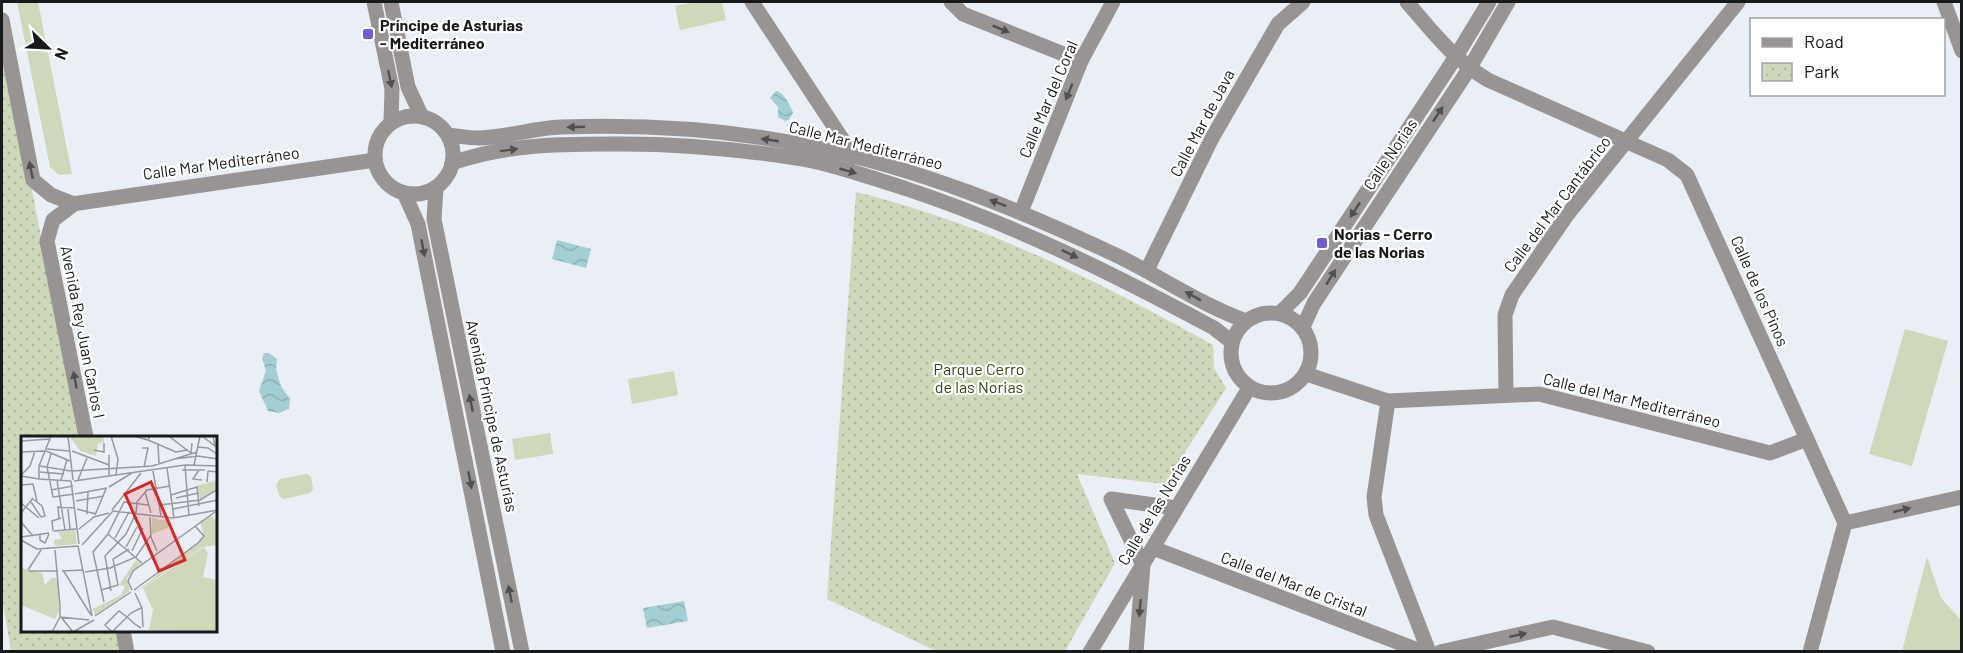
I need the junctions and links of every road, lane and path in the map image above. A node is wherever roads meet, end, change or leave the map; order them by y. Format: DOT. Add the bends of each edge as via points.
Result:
graph roads {
  1 [pos="374,2"];
  2 [pos="391,2"];
  3 [pos="752,2"];
  4 [pos="951,2"];
  5 [pos="1113,2"];
  6 [pos="1303,2"];
  7 [pos="1407,2"];
  8 [pos="1489,2"];
  9 [pos="1508,2"];
  10 [pos="1738,2"];
  11 [pos="1944,2"];
  12 [pos="2,20"];
  13 [pos="1962,51"];
  14 [pos="1455,58"];
  15 [pos="1081,61"];
  16 [pos="1468,69"];
  17 [pos="422,117"];
  18 [pos="391,123"];
  19 [pos="448,135"];
  20 [pos="1627,140"];
  21 [pos="854,156"];
  22 [pos="375,160"];
  23 [pos="452,163"];
  24 [pos="436,188"];
  25 [pos="404,193"];
  26 [pos="73,204"];
  27 [pos="1021,213"];
  28 [pos="1147,270"];
  29 [pos="1280,313"];
  30 [pos="1246,321"];
  31 [pos="1303,327"];
  32 [pos="1232,342"];
  33 [pos="1306,374"];
  34 [pos="1249,388"];
  35 [pos="1506,394"];
  36 [pos="1388,401"];
  37 [pos="86,436"];
  38 [pos="1808,439"];
  39 [pos="1962,496"];
  40 [pos="1176,508"];
  41 [pos="1845,523"];
  42 [pos="1153,548"];
  43 [pos="1143,565"];
  44 [pos="123,632"];
  45 [pos="1393,647"];
  46 [pos="127,651"];
  47 [pos="503,651"];
  48 [pos="522,651"];
  49 [pos="1090,651"];
  50 [pos="1136,651"];
  51 [pos="1423,651"];
  52 [pos="1429,651"];
  53 [pos="1440,651"];
  54 [pos="1648,651"];
  55 [pos="1810,651"];
  1 -- 18 [label="street, one-way" via="392,89"];
  2 -- 17 [label="street" via="408,87"];
  3 -- 21 [label="street"];
  4 -- 15 [label="street, one-way" via="963,14"];
  5 -- 15 [label="street, Calle Mar del Coral"];
  6 -- 28 [label="street, Calle Mar de Java" via="1272,33 1212,138"];
  7 -- 14 [label="street, Calle de los Pinos"];
  8 -- 14 [label="street"];
  9 -- 16 [label="street, Calle Norias"];
  10 -- 20 [label="street, Calle del Mar Cantábrico"];
  11 -- 13 [label="street"];
  26 -- 12 [label="street, one-way" via="51,195 33,180"];
  14 -- 16 [label="street, Calle de los Pinos"];
  14 -- 29 [label="street, one-way" via="1300,293"];
  15 -- 27 [label="street, Calle Mar del Coral, one-way"];
  16 -- 20 [label="street, Calle de los Pinos"];
  31 -- 16 [label="street, Calle Norias, one-way" via="1338,265"];
  17 -- 18 [label="street" via="406,117"];
  17 -- 19 [label="street" via="432,120"];
  18 -- 22 [label="street" via="378,140"];
  21 -- 19 [label="street, Calle Mar Mediterráneo, one-way" via="808,145 690,128 625,125 552,128 480,138"];
  19 -- 23 [label="street"];
  20 -- 35 [label="street, Calle del Mar Cantábrico" via="1567,215 1512,295 1505,315"];
  20 -- 38 [label="street, Calle de los Pinos" via="1668,160 1688,176"];
  27 -- 21 [label="street, Calle Mar Mediterráneo, one-way" via="950,185"];
  22 -- 25 [label="street" via="385,181"];
  22 -- 26 [label="street, Calle Mar Mediterráneo"];
  23 -- 24 [label="street"];
  23 -- 32 [label="street, Calle Mar Mediterráneo, one-way" via="481,153 565,144 686,145 805,160 941,201 1042,240 1195,317"];
  24 -- 25 [label="street" via="415,195"];
  48 -- 24 [label="street, Avenida Príncipe de Asturias, one-way" via="434,219"];
  25 -- 47 [label="street, Avenida Príncipe de Asturias, one-way" via="418,224"];
  37 -- 26 [label="street, Avenida Rey Juan Carlos I, one-way" via="47,241 53,220"];
  27 -- 28 [label="street, Calle Mar Mediterráneo"];
  30 -- 28 [label="street, Calle Mar Mediterráneo, one-way"];
  29 -- 30 [label="street" via="1268,312"];
  29 -- 31 [label="street"];
  30 -- 32 [label="street"];
  31 -- 33 [label="street" via="1311,350"];
  32 -- 34 [label="street" via="1233,368"];
  33 -- 34 [label="street" via="1297,384 1274,394"];
  33 -- 36 [label="street, Calle del Mar Mediterráneo"];
  34 -- 40 [label="street, Calle de las Norias"];
  35 -- 36 [label="street, Calle del Mar Mediterráneo"];
  35 -- 38 [label="street, Calle del Mar Mediterráneo" via="1539,394 1770,453"];
  36 -- 52 [label="street" via="1374,497 1376,515"];
  38 -- 41 [label="street, Calle de los Pinos"];
  41 -- 39 [label="street, one-way"];
  40 -- 42 [label="street, Calle de las Norias"];
  40 -- 43 [label="street" via="1111,499"];
  41 -- 55 [label="street"];
  42 -- 43 [label="street, Calle de las Norias"];
  42 -- 45 [label="street, Calle del Mar de Cristal"];
  43 -- 49 [label="street, Calle de las Norias"];
  43 -- 50 [label="street, one-way"];
  44 -- 46 [label="street"];
  45 -- 51 [label="street, Calle del Mar de Cristal"];
  53 -- 54 [label="street, one-way" via="1553,627"];
}
